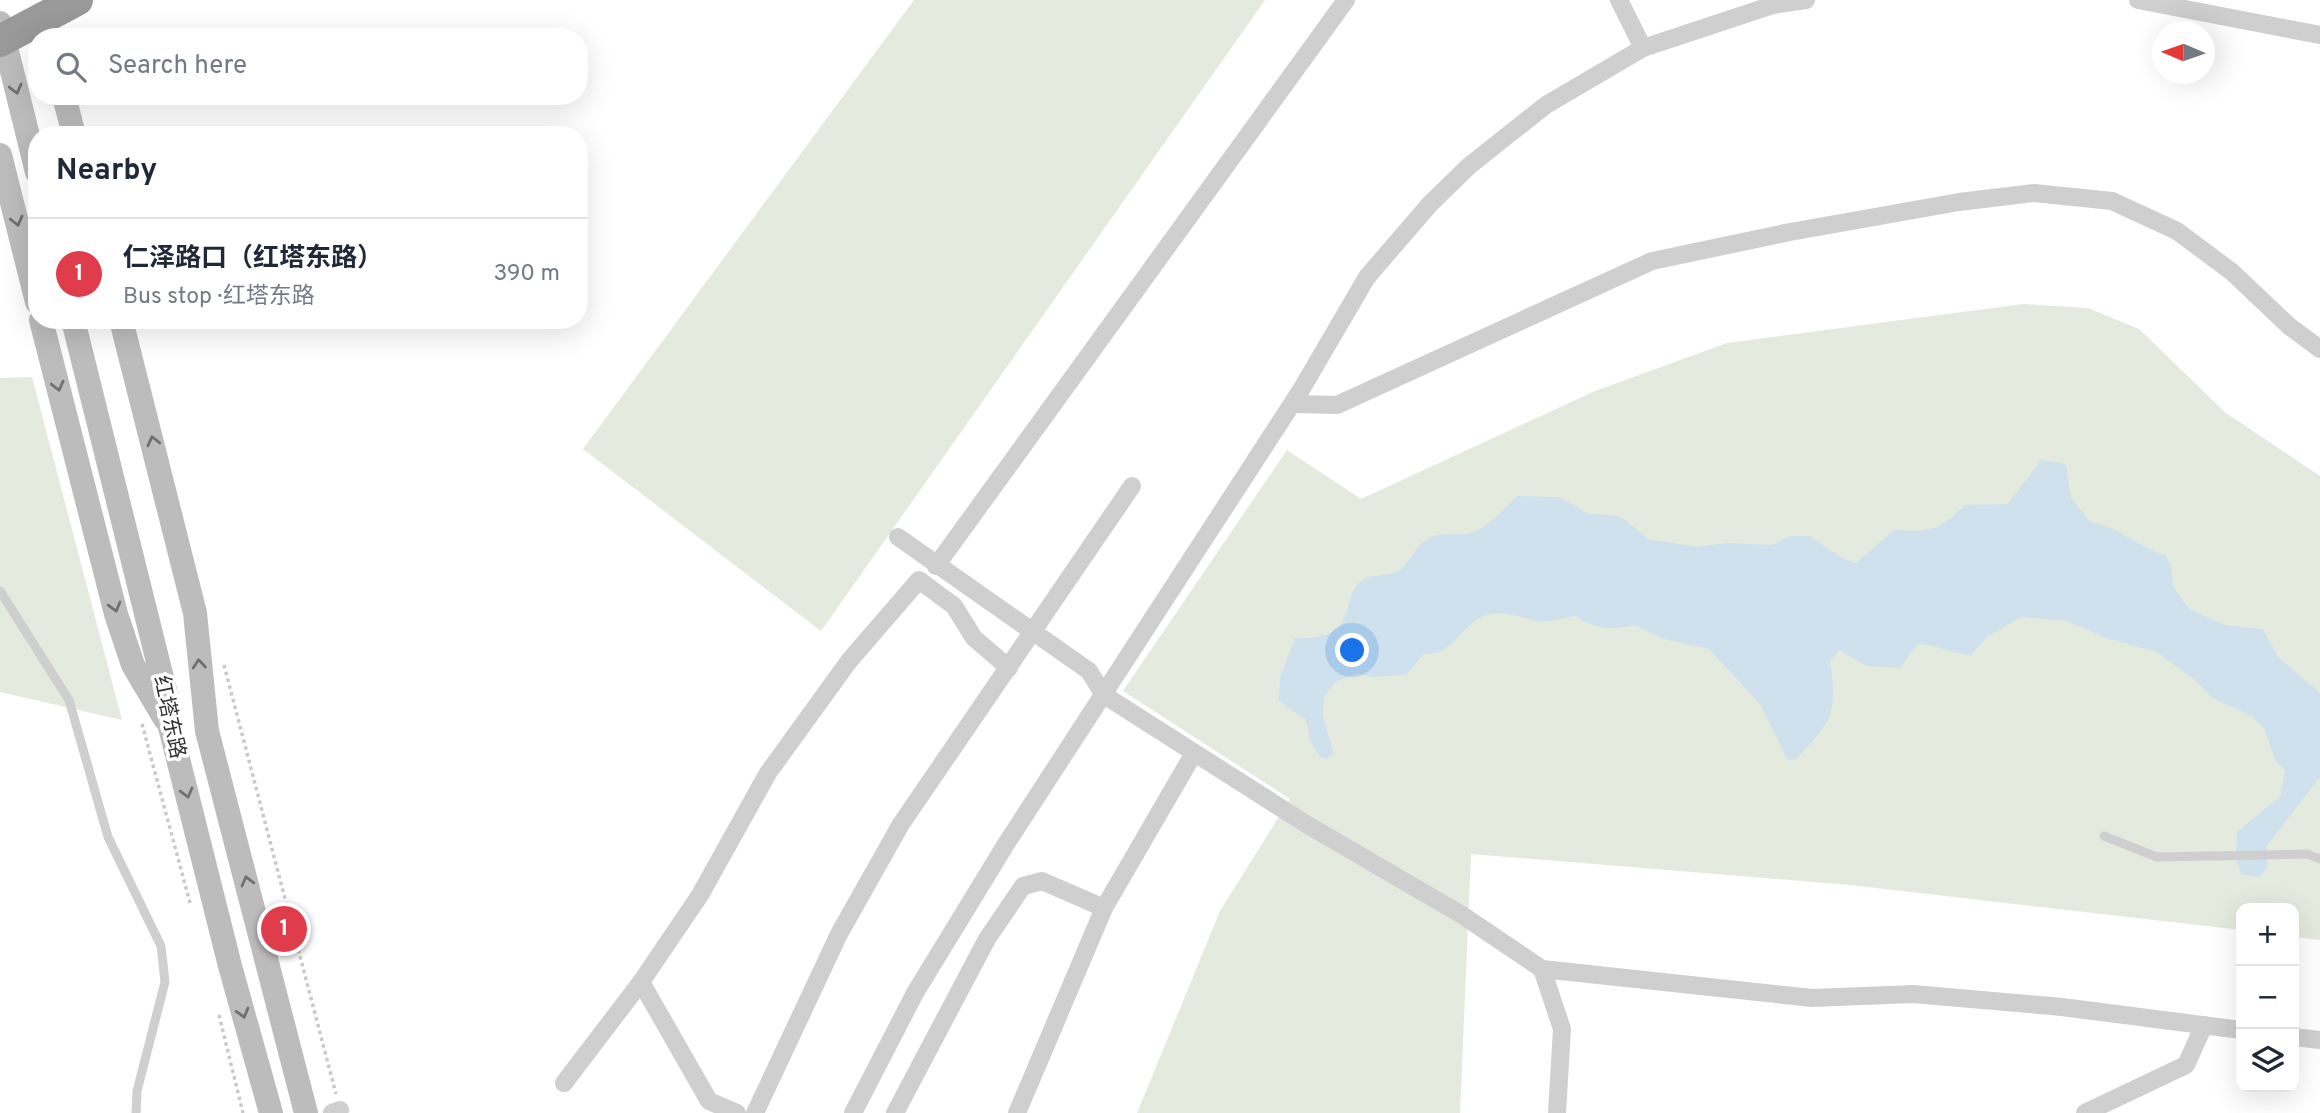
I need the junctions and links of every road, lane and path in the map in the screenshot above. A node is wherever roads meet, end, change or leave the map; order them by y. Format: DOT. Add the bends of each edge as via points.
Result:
graph roads {
  1 [pos="46,0"];
  2 [pos="77,0"];
  3 [pos="1346,0"];
  4 [pos="1619,0"];
  5 [pos="1807,0"];
  6 [pos="2138,0"];
  7 [pos="0,23"];
  8 [pos="51,28"];
  9 [pos="2320,34"];
  10 [pos="0,41"];
  11 [pos="1643,48"];
  12 [pos="66,105"];
  13 [pos="72,126"];
  14 [pos="28,136"];
  15 [pos="0,155"];
  16 [pos="28,266"];
  17 [pos="43,329"];
  18 [pos="75,329"];
  19 [pos="123,329"];
  20 [pos="2320,349"];
  21 [pos="1293,404"];
  22 [pos="1132,486"];
  23 [pos="898,537"];
  24 [pos="936,566"];
  25 [pos="0,591"];
  26 [pos="1034,633"];
  27 [pos="221,657"];
  28 [pos="1009,668"];
  29 [pos="1104,695"];
  30 [pos="150,696"];
  31 [pos="170,727"];
  32 [pos="1194,753"];
  33 [pos="2104,836"];
  34 [pos="2320,859"];
  35 [pos="191,906"];
  36 [pos="1104,908"];
  37 [pos="1542,970"];
  38 [pos="641,982"];
  39 [pos="218,1011"];
  40 [pos="2204,1026"];
  41 [pos="2236,1029"];
  42 [pos="2299,1038"];
  43 [pos="2320,1040"];
  44 [pos="564,1083"];
  45 [pos="336,1111"];
  46 [pos="136,1113"];
  47 [pos="243,1113"];
  48 [pos="271,1113"];
  49 [pos="306,1113"];
  50 [pos="737,1113"];
  51 [pos="755,1113"];
  52 [pos="853,1113"];
  53 [pos="895,1113"];
  54 [pos="1017,1113"];
  55 [pos="1557,1113"];
  56 [pos="2085,1113"];
  1 -- 8 [label="main road"];
  2 -- 10 [label="highway, bridge"];
  3 -- 24 [label="street"];
  4 -- 11 [label="street"];
  5 -- 11 [label="street" via="1773,5"];
  6 -- 9 [label="street"];
  7 -- 14 [label="main road, one-way"];
  11 -- 21 [label="street" via="1546,105 1469,166 1430,204 1367,278"];
  12 -- 13 [label="main road"];
  15 -- 16 [label="main road, one-way"];
  17 -- 30 [label="main road, one-way" via="116,614 133,665"];
  18 -- 31 [label="main road, 红塔东路" via="165,690"];
  49 -- 19 [label="main road, 红塔东路, one-way" via="207,731 195,613"];
  20 -- 21 [label="street" via="2177,231 2112,201 2034,193 1790,232 1652,261 1337,405"];
  21 -- 29 [label="street"];
  22 -- 26 [label="street"];
  23 -- 24 [label="street"];
  24 -- 26 [label="street"];
  25 -- 46 [label="lane" via="69,701 108,838 161,946 165,982 137,1091"];
  26 -- 28 [label="street"];
  26 -- 29 [label="street" via="1089,671"];
  27 -- 45 [label="path"];
  28 -- 38 [label="street" via="974,638 954,606 919,580 849,661 768,773 700,895"];
  28 -- 51 [label="street" via="901,824 839,934"];
  29 -- 32 [label="street"];
  29 -- 52 [label="street" via="915,993"];
  30 -- 31 [label="main road"];
  30 -- 35 [label="path" via="140,719"];
  31 -- 48 [label="main road, 红塔东路, one-way"];
  32 -- 36 [label="street"];
  32 -- 37 [label="street" via="1462,915"];
  33 -- 34 [label="lane" via="2157,857 2308,854"];
  36 -- 53 [label="street" via="1042,881 1023,886 987,939"];
  36 -- 54 [label="street"];
  37 -- 40 [label="street" via="1812,998 1927,995"];
  37 -- 55 [label="street" via="1562,1029"];
  38 -- 44 [label="street"];
  38 -- 50 [label="street" via="709,1101"];
  39 -- 47 [label="path"];
  40 -- 41 [label="street"];
  40 -- 56 [label="street" via="2186,1065"];
  42 -- 43 [label="street"];
}
